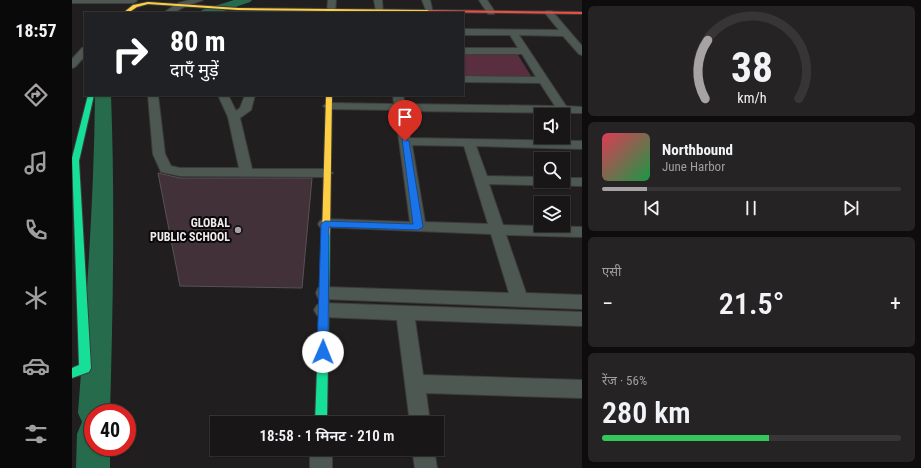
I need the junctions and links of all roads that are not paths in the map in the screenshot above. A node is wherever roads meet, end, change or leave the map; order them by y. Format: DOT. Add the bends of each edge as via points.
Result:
graph roads {
  1 [pos="332,0"];
  2 [pos="378,0"];
  3 [pos="426,0"];
  4 [pos="482,0"];
  5 [pos="72,1"];
  6 [pos="131,1"];
  7 [pos="148,3"];
  8 [pos="202,3"];
  9 [pos="181,5"];
  10 [pos="240,10"];
  11 [pos="126,12"];
  12 [pos="169,12"];
  13 [pos="331,12"];
  14 [pos="380,12"];
  15 [pos="426,12"];
  16 [pos="491,12"];
  17 [pos="550,13"];
  18 [pos="582,13"];
  19 [pos="464,32"];
  20 [pos="513,33"];
  21 [pos="566,33"];
  22 [pos="72,47"];
  23 [pos="84,48"];
  24 [pos="84,49"];
  25 [pos="464,51"];
  26 [pos="525,51"];
  27 [pos="582,52"];
  28 [pos="72,66"];
  29 [pos="84,66"];
  30 [pos="464,79"];
  31 [pos="543,80"];
  32 [pos="91,96"];
  33 [pos="153,96"];
  34 [pos="224,96"];
  35 [pos="250,96"];
  36 [pos="328,100"];
  37 [pos="399,101"];
  38 [pos="542,108"];
  39 [pos="561,108"];
  40 [pos="570,109"];
  41 [pos="582,110"];
  42 [pos="234,117"];
  43 [pos="405,141"];
  44 [pos="469,142"];
  45 [pos="582,145"];
  46 [pos="247,173"];
  47 [pos="326,173"];
  48 [pos="481,180"];
  49 [pos="582,182"];
  50 [pos="325,224"];
  51 [pos="418,227"];
  52 [pos="497,230"];
  53 [pos="582,232"];
  54 [pos="76,247"];
  55 [pos="520,300"];
  56 [pos="324,302"];
  57 [pos="582,302"];
  58 [pos="405,313"];
  59 [pos="582,319"];
  60 [pos="72,373"];
  61 [pos="415,384"];
  62 [pos="582,389"];
  63 [pos="321,416"];
  64 [pos="419,416"];
  65 [pos="321,456"];
  66 [pos="424,456"];
  67 [pos="320,468"];
  68 [pos="426,468"];
  1 -- 13 [label="street"];
  2 -- 14 [label="street"];
  3 -- 15 [label="street"];
  4 -- 16 [label="street"];
  5 -- 6 [label="street"];
  6 -- 7 [label="street"];
  7 -- 9 [label="street"];
  7 -- 11 [label="street" via="135,6"];
  8 -- 9 [label="street"];
  8 -- 10 [label="street"];
  9 -- 12 [label="street"];
  10 -- 13 [label="street"];
  13 -- 14 [label="street"];
  14 -- 15 [label="street"];
  15 -- 16 [label="street"];
  16 -- 17 [label="street"];
  17 -- 18 [label="street"];
  17 -- 21 [label="street"];
  19 -- 20 [label="street"];
  20 -- 21 [label="street"];
  20 -- 26 [label="street"];
  21 -- 27 [label="street"];
  22 -- 23 [label="street"];
  24 -- 28 [label="street"];
  25 -- 26 [label="street"];
  26 -- 31 [label="street"];
  28 -- 29 [label="street"];
  30 -- 31 [label="street"];
  31 -- 39 [label="street"];
  32 -- 54 [label="street" via="75,161"];
  33 -- 46 [label="street" via="159,154 166,169 180,172"];
  34 -- 42 [label="street"];
  35 -- 42 [label="street" via="245,110"];
  36 -- 37 [label="street"];
  36 -- 47 [label="street"];
  37 -- 38 [label="street"];
  37 -- 43 [label="street"];
  40 -- 41 [label="street"];
  42 -- 46 [label="street"];
  43 -- 44 [label="street"];
  43 -- 51 [label="street"];
  44 -- 45 [label="street"];
  44 -- 48 [label="street"];
  46 -- 47 [label="street"];
  47 -- 50 [label="street"];
  48 -- 49 [label="street"];
  48 -- 52 [label="street"];
  50 -- 51 [label="street"];
  50 -- 56 [label="street"];
  51 -- 52 [label="street"];
  52 -- 53 [label="street"];
  52 -- 55 [label="street"];
  54 -- 60 [label="street" via="85,368"];
  55 -- 56 [label="street"];
  55 -- 57 [label="street"];
  56 -- 58 [label="street"];
  56 -- 63 [label="street"];
  58 -- 59 [label="street"];
  58 -- 61 [label="street"];
  61 -- 62 [label="street"];
  61 -- 64 [label="street"];
  65 -- 67 [label="street"];
  66 -- 68 [label="street"];
}
